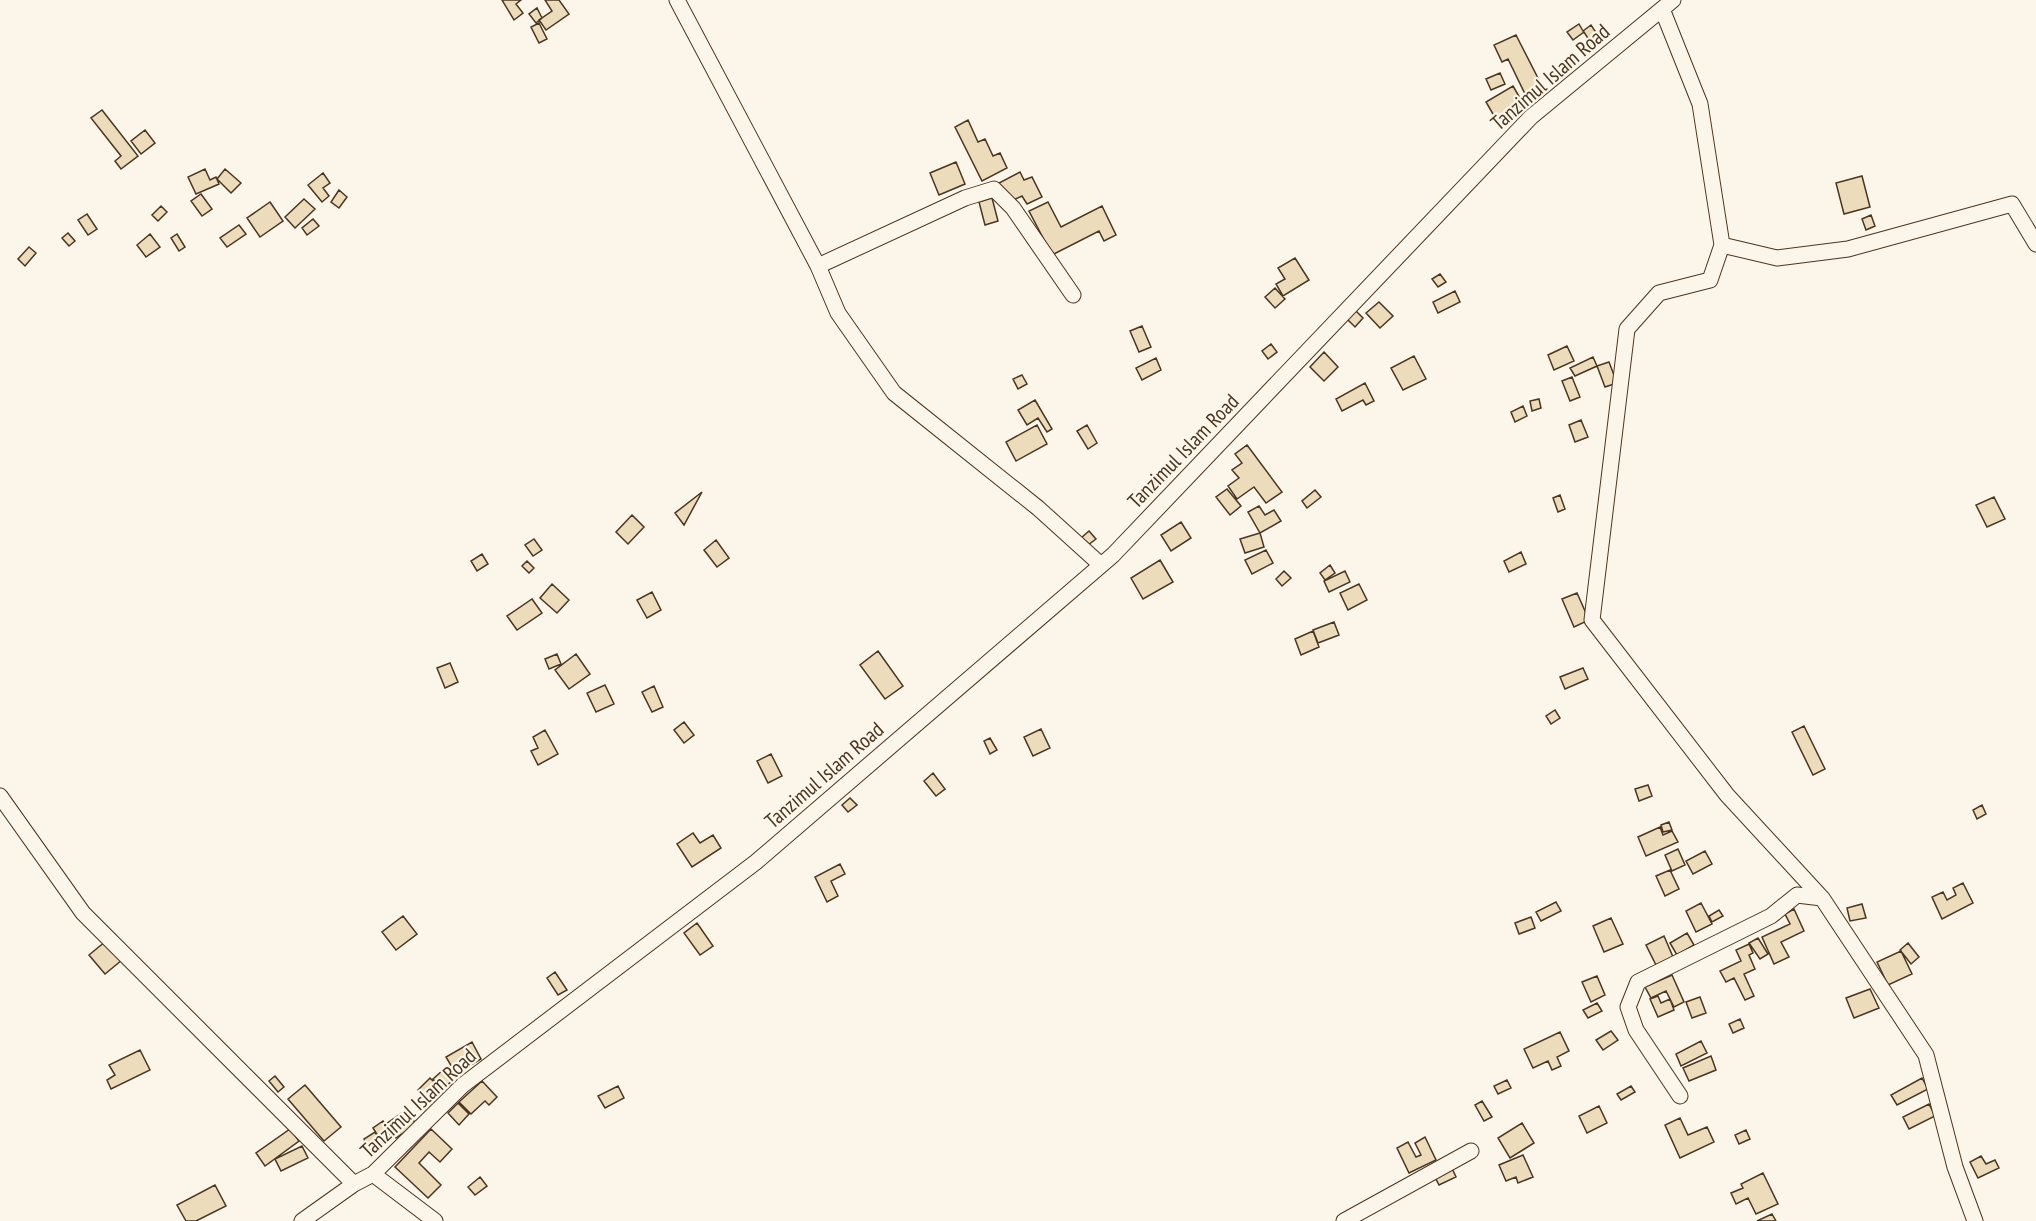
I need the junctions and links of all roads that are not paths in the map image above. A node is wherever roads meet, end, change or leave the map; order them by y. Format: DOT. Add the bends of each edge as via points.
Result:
graph roads {
  1 [pos="677,0"];
  2 [pos="1667,5"];
  3 [pos="2036,244"];
  4 [pos="1722,245"];
  5 [pos="819,266"];
  6 [pos="1073,295"];
  7 [pos="1101,565"];
  8 [pos="0,796"];
  9 [pos="1822,898"];
  10 [pos="1680,1096"];
  11 [pos="1471,1151"];
  12 [pos="373,1174"];
  13 [pos="354,1184"];
  14 [pos="302,1221"];
  15 [pos="435,1221"];
  16 [pos="1344,1221"];
  17 [pos="1975,1221"];
  1 -- 5 [label="street"];
  2 -- 4 [label="street" via="1700,104"];
  2 -- 7 [label="street, Tanzimul Islam Road" via="1531,117"];
  3 -- 4 [label="street" via="2012,204 1848,249 1777,258"];
  4 -- 9 [label="street" via="1710,280 1659,293 1627,329 1592,620 1727,795"];
  5 -- 6 [label="street" via="965,198 994,189 1012,208"];
  5 -- 7 [label="street" via="838,313 894,393 1038,508"];
  7 -- 12 [label="street, Tanzimul Islam Road" via="756,862 463,1085"];
  8 -- 13 [label="street, Tanzimul Islam Road" via="83,913"];
  9 -- 10 [label="street" via="1797,895 1771,916 1638,982 1628,1007 1635,1030"];
  9 -- 17 [label="street" via="1926,1055 1954,1167"];
  11 -- 16 [label="street"];
  12 -- 13 [label="street, Tanzimul Islam Road"];
  12 -- 15 [label="street"];
  13 -- 14 [label="street"];
}
